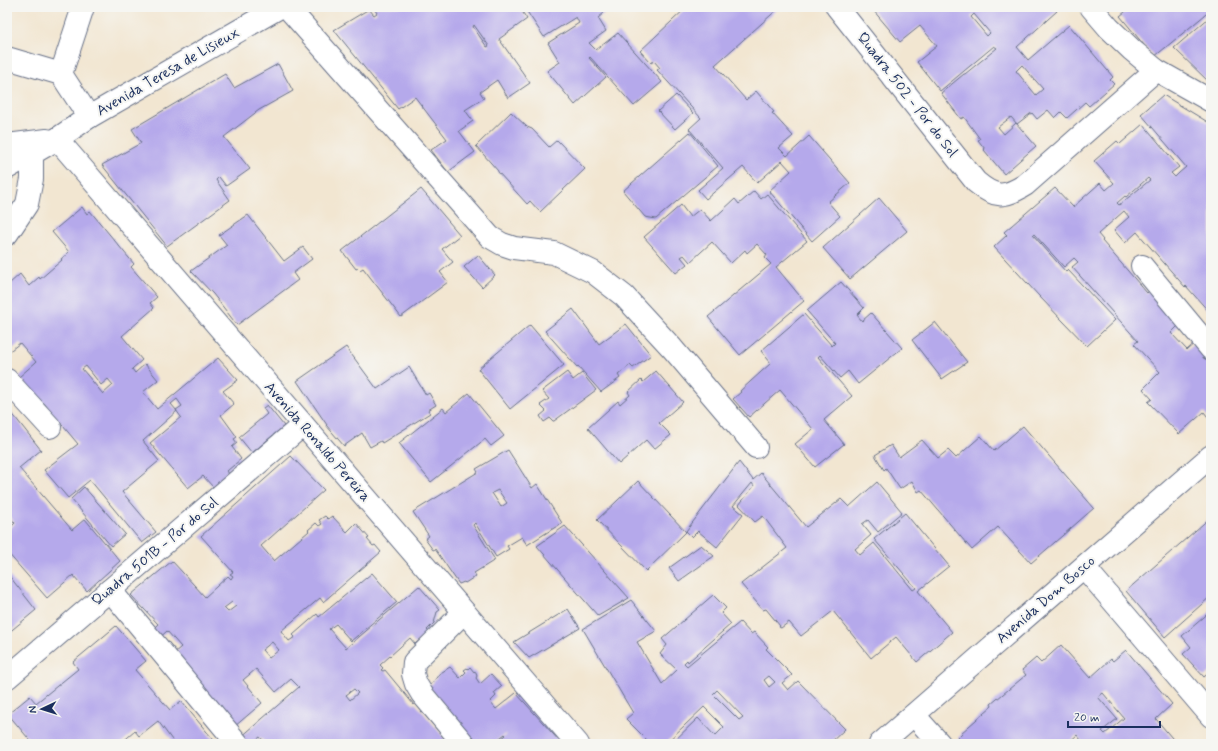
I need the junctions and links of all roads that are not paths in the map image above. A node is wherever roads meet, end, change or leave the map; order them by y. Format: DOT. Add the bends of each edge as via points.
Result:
graph roads {
  1 [pos="82,7"];
  2 [pos="280,7"];
  3 [pos="287,7"];
  4 [pos="837,7"];
  5 [pos="1091,7"];
  6 [pos="7,58"];
  7 [pos="1156,70"];
  8 [pos="61,74"];
  9 [pos="1211,101"];
  10 [pos="89,117"];
  11 [pos="57,139"];
  12 [pos="7,145"];
  13 [pos="32,153"];
  14 [pos="7,168"];
  15 [pos="7,234"];
  16 [pos="1142,266"];
  17 [pos="1211,348"];
  18 [pos="7,380"];
  19 [pos="303,425"];
  20 [pos="50,427"];
  21 [pos="756,447"];
  22 [pos="1211,456"];
  23 [pos="1084,567"];
  24 [pos="110,590"];
  25 [pos="464,612"];
  26 [pos="7,678"];
  27 [pos="914,715"];
  28 [pos="1211,716"];
  29 [pos="238,744"];
  30 [pos="464,744"];
  31 [pos="578,744"];
  32 [pos="880,744"];
  33 [pos="940,744"];
  1 -- 8 [label="street"];
  2 -- 10 [label="street, Avenida Teresa de Lisieux"];
  3 -- 21 [label="street" via="490,237 514,248 554,253 592,272 624,296"];
  4 -- 7 [label="street, Quadra 502 - Por do Sol" via="976,182 987,191 996,194 1015,191 1025,185"];
  5 -- 7 [label="street" via="1109,28"];
  6 -- 8 [label="street"];
  7 -- 9 [label="street"];
  8 -- 10 [label="street"];
  10 -- 11 [label="street, Avenida Teresa de Lisieux"];
  11 -- 12 [label="street"];
  11 -- 13 [label="street, Avenida Teresa de Lisieux"];
  11 -- 19 [label="street, Avenida Ronaldo Pereira"];
  13 -- 14 [label="street, Avenida Teresa de Lisieux"];
  13 -- 15 [label="street" via="32,179 27,204"];
  16 -- 17 [label="street"];
  18 -- 20 [label="street"];
  19 -- 24 [label="street, Quadra 501B - Por do Sol"];
  19 -- 25 [label="street, Avenida Ronaldo Pereira"];
  22 -- 23 [label="street, Avenida Dom Bosco"];
  23 -- 27 [label="street, Avenida Dom Bosco"];
  23 -- 28 [label="street"];
  24 -- 26 [label="street, Quadra 501B - Por do Sol"];
  24 -- 29 [label="street"];
  25 -- 30 [label="street" via="414,662 413,674 422,694"];
  25 -- 31 [label="street, Avenida Ronaldo Pereira"];
  27 -- 32 [label="street, Avenida Dom Bosco"];
  27 -- 33 [label="street"];
}
